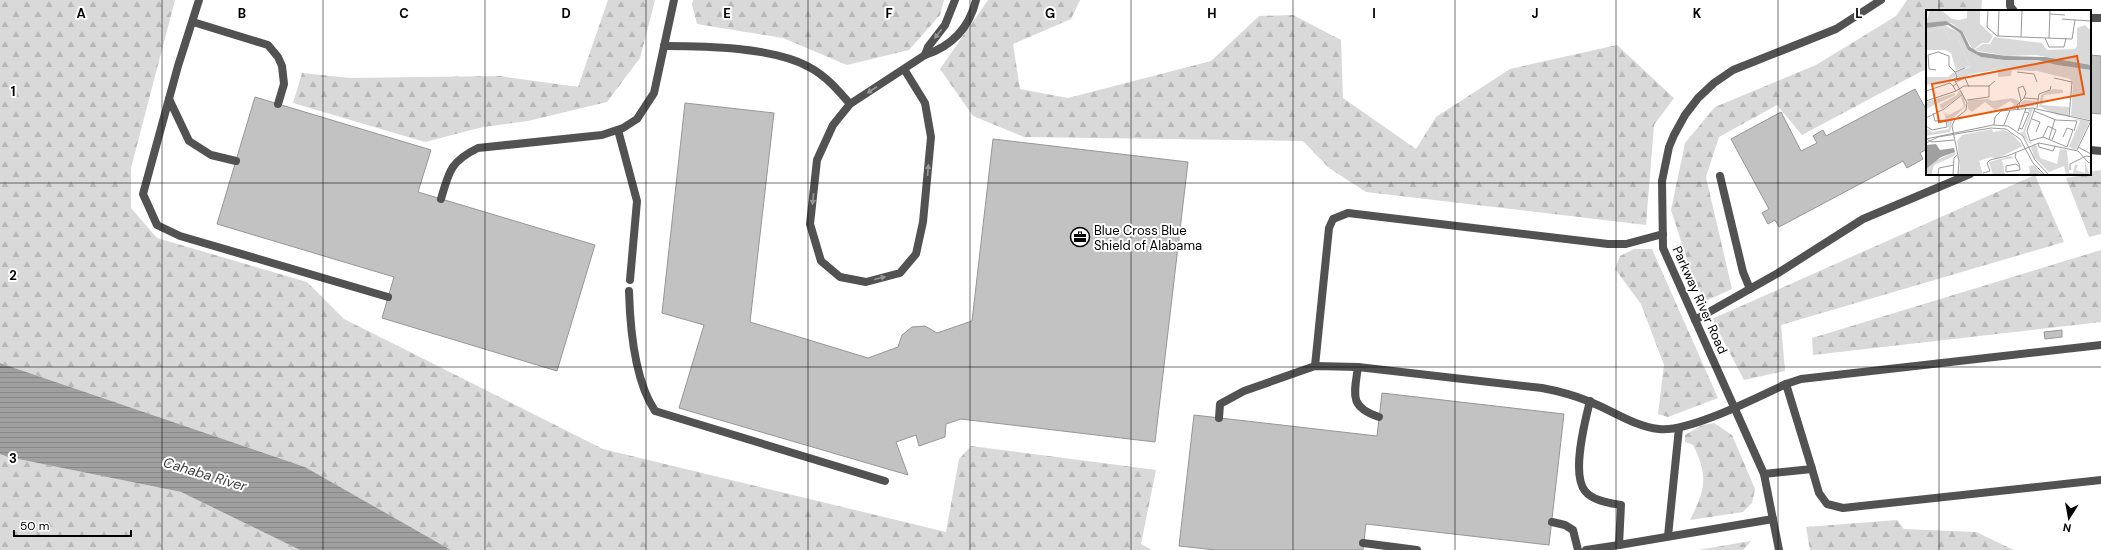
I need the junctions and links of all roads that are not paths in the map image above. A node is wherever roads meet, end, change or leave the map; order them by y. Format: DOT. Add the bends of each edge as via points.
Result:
graph roads {
  1 [pos="199,0"];
  2 [pos="674,0"];
  3 [pos="955,0"];
  4 [pos="976,0"];
  5 [pos="1881,0"];
  6 [pos="2010,0"];
  7 [pos="2013,10"];
  8 [pos="193,22"];
  9 [pos="664,46"];
  10 [pos="925,55"];
  11 [pos="904,69"];
  12 [pos="169,99"];
  13 [pos="278,104"];
  14 [pos="850,104"];
  15 [pos="618,130"];
  16 [pos="2091,150"];
  17 [pos="2101,151"];
  18 [pos="236,161"];
  19 [pos="1968,175"];
  20 [pos="1720,176"];
  21 [pos="441,199"];
  22 [pos="1663,234"];
  23 [pos="630,280"];
  24 [pos="1750,289"];
  25 [pos="629,291"];
  26 [pos="388,297"];
  27 [pos="1695,320"];
  28 [pos="2101,346"];
  29 [pos="1315,366"];
  30 [pos="1358,367"];
  31 [pos="1786,384"];
  32 [pos="1590,401"];
  33 [pos="1734,408"];
  34 [pos="1379,417"];
  35 [pos="1219,418"];
  36 [pos="1679,428"];
  37 [pos="1812,469"];
  38 [pos="1764,474"];
  39 [pos="2101,480"];
  40 [pos="885,481"];
  41 [pos="1773,519"];
  42 [pos="1552,522"];
  43 [pos="1668,536"];
  44 [pos="1363,543"];
  45 [pos="1619,545"];
  46 [pos="1417,550"];
  47 [pos="1578,550"];
  48 [pos="1586,550"];
  49 [pos="1779,550"];
  1 -- 8 [label="street"];
  2 -- 9 [label="street"];
  3 -- 10 [label="street, one-way" via="945,25"];
  4 -- 10 [label="street" via="960,35 942,50"];
  5 -- 22 [label="street, Parkway River Road" via="1836,29 1733,70 1698,98 1685,115 1669,147 1662,181"];
  6 -- 7 [label="street"];
  8 -- 12 [label="street"];
  8 -- 13 [label="street" via="268,45 282,66 284,84"];
  9 -- 14 [label="street" via="743,49 786,58 809,67 835,85"];
  9 -- 15 [label="street" via="654,94 637,119"];
  10 -- 11 [label="street"];
  11 -- 14 [label="street, one-way"];
  14 -- 11 [label="street, one-way" via="834,125 817,160 810,224 821,261 840,277 866,282 900,273 916,254 923,222 931,137 925,103"];
  12 -- 18 [label="street" via="189,141 211,155"];
  12 -- 26 [label="street" via="144,194 157,225 180,236"];
  15 -- 21 [label="street" via="602,135 478,148 462,156 454,164"];
  15 -- 23 [label="street" via="637,201"];
  16 -- 17 [label="street"];
  19 -- 24 [label="street" via="1863,219"];
  20 -- 24 [label="street" via="1743,272"];
  22 -- 27 [label="street, Parkway River Road" via="1663,248"];
  22 -- 29 [label="street" via="1626,244 1608,244 1348,213 1333,219 1329,228"];
  24 -- 27 [label="street"];
  25 -- 40 [label="street" via="630,317 637,359 647,399 655,411"];
  27 -- 33 [label="street, Parkway River Road"];
  28 -- 31 [label="street" via="1801,379"];
  29 -- 30 [label="street"];
  29 -- 35 [label="street" via="1244,392 1220,404"];
  30 -- 32 [label="street" via="1542,388"];
  30 -- 34 [label="street" via="1354,396 1357,405 1366,413"];
  31 -- 33 [label="street"];
  31 -- 37 [label="street"];
  32 -- 36 [label="street" via="1644,426 1659,429"];
  32 -- 45 [label="street" via="1580,440 1579,479 1584,491 1591,497 1621,505"];
  33 -- 36 [label="street"];
  33 -- 38 [label="street, Parkway River Road"];
  36 -- 43 [label="street"];
  37 -- 38 [label="street"];
  37 -- 39 [label="street" via="1819,493 1827,504 1843,508"];
  38 -- 41 [label="street, Parkway River Road"];
  41 -- 43 [label="street"];
  41 -- 49 [label="street, Parkway River Road"];
  42 -- 47 [label="street" via="1573,530"];
  43 -- 45 [label="street"];
  44 -- 46 [label="street"];
  45 -- 48 [label="street"];
}
